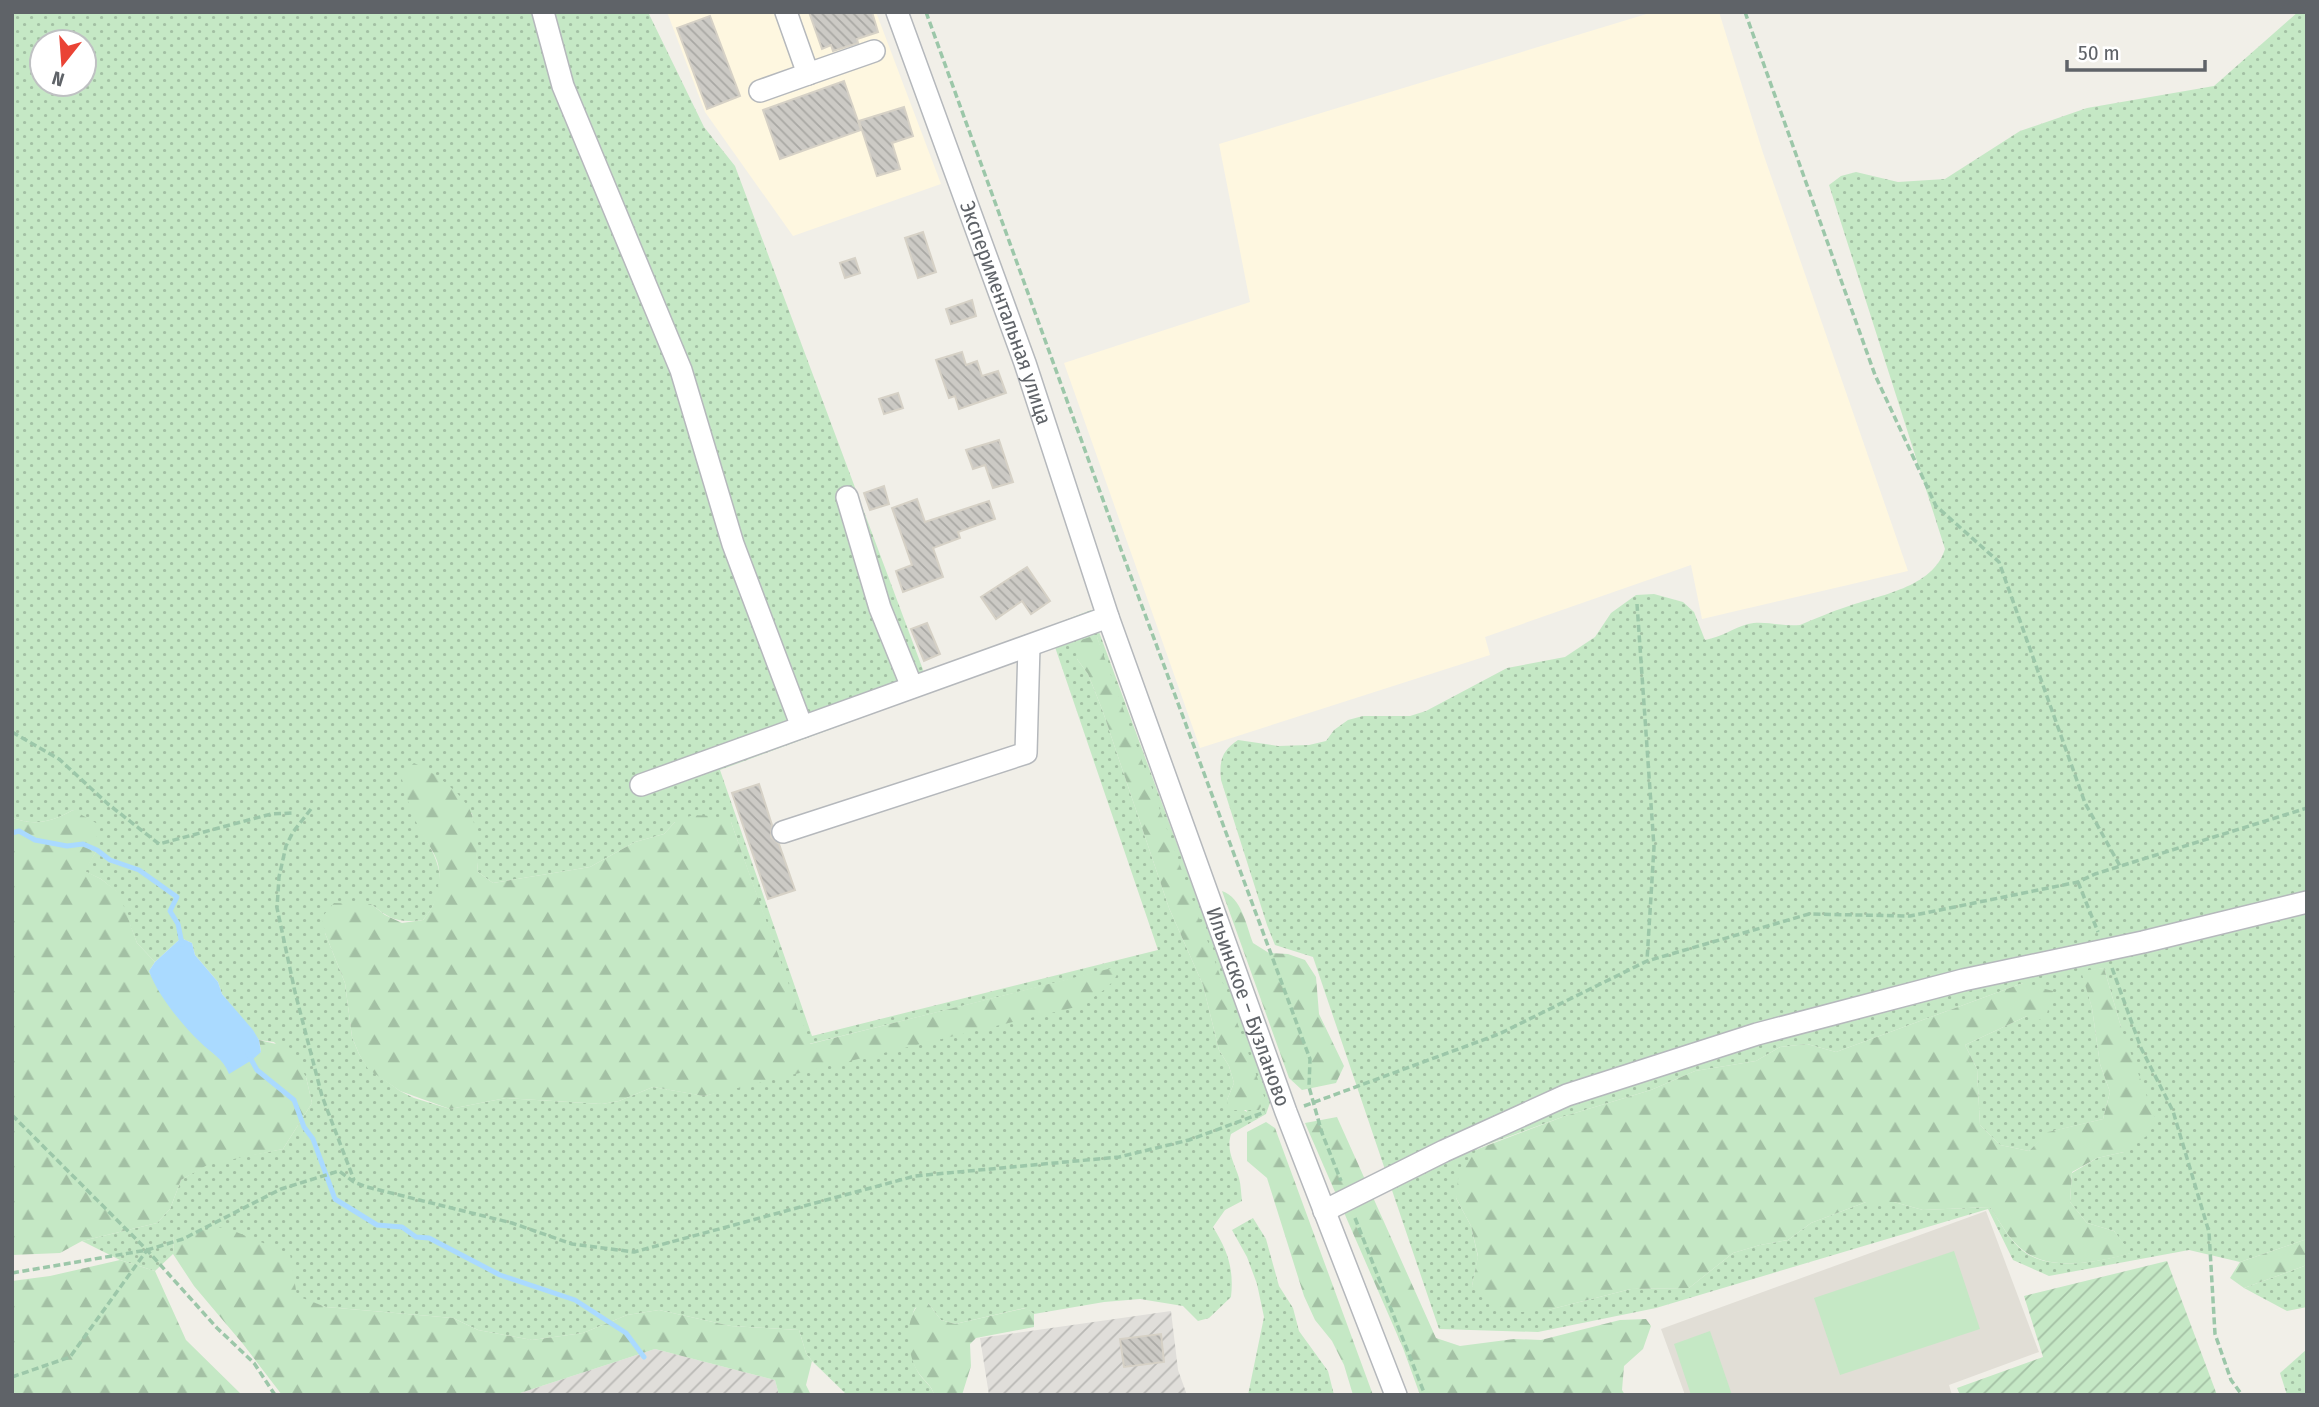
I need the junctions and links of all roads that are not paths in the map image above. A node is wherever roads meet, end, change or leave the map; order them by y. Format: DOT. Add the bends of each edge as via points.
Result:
graph roads {
  1 [pos="543,12"];
  2 [pos="786,12"];
  3 [pos="897,12"];
  4 [pos="874,51"];
  5 [pos="808,75"];
  6 [pos="760,91"];
  7 [pos="847,497"];
  8 [pos="1108,617"];
  9 [pos="1029,646"];
  10 [pos="912,687"];
  11 [pos="803,727"];
  12 [pos="641,785"];
  13 [pos="783,832"];
  14 [pos="2307,902"];
  15 [pos="1324,1211"];
  16 [pos="1396,1395"];
  1 -- 11 [label="street" via="563,86 681,370 733,544"];
  2 -- 5 [label="street"];
  3 -- 8 [label="street, Экспериментальная улица" via="1025,363"];
  4 -- 5 [label="street"];
  5 -- 6 [label="street"];
  7 -- 10 [label="street" via="880,608"];
  8 -- 9 [label="street"];
  8 -- 15 [label="street, Ильинское – Бузланово"];
  9 -- 10 [label="street"];
  9 -- 13 [label="street" via="1026,753"];
  10 -- 11 [label="street"];
  11 -- 12 [label="street"];
  14 -- 15 [label="street" via="1963,980 1770,1031 1566,1095"];
  15 -- 16 [label="street, Ильинское – Бузланово"];
}
